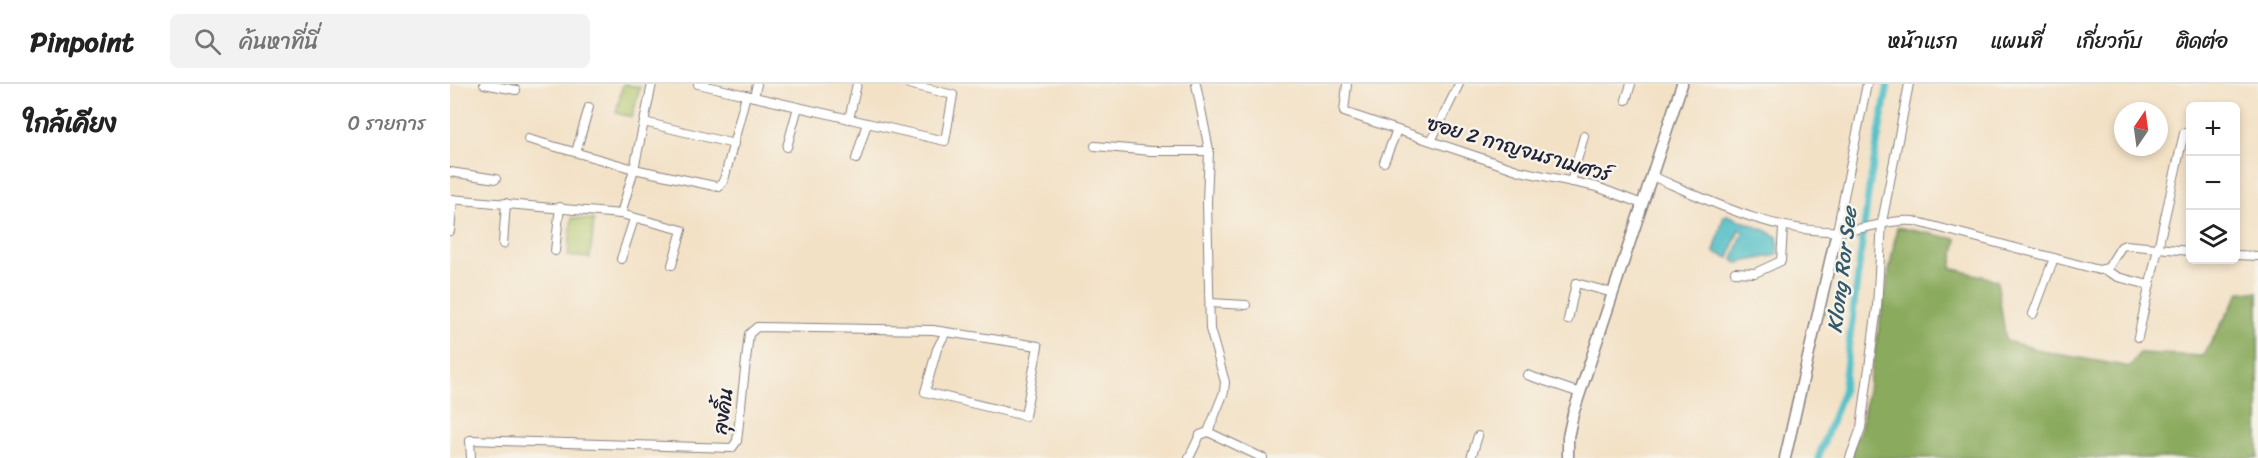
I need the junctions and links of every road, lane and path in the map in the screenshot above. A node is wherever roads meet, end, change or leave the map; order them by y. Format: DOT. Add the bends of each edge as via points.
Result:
graph roads {
  1 [pos="484,84"];
  2 [pos="652,84"];
  3 [pos="698,84"];
  4 [pos="758,84"];
  5 [pos="857,84"];
  6 [pos="909,84"];
  7 [pos="1196,84"];
  8 [pos="1347,84"];
  9 [pos="1459,84"];
  10 [pos="1631,84"];
  11 [pos="1682,84"];
  12 [pos="1867,84"];
  13 [pos="1909,84"];
  14 [pos="516,90"];
  15 [pos="746,95"];
  16 [pos="754,98"];
  17 [pos="1626,100"];
  18 [pos="589,107"];
  19 [pos="798,107"];
  20 [pos="849,118"];
  21 [pos="644,122"];
  22 [pos="867,123"];
  23 [pos="1397,130"];
  24 [pos="2184,133"];
  25 [pos="1584,136"];
  26 [pos="528,139"];
  27 [pos="1431,141"];
  28 [pos="734,144"];
  29 [pos="1095,146"];
  30 [pos="787,147"];
  31 [pos="576,152"];
  32 [pos="1209,152"];
  33 [pos="856,159"];
  34 [pos="1384,162"];
  35 [pos="634,169"];
  36 [pos="450,172"];
  37 [pos="1652,176"];
  38 [pos="496,179"];
  39 [pos="1571,182"];
  40 [pos="452,199"];
  41 [pos="506,203"];
  42 [pos="1642,204"];
  43 [pos="560,207"];
  44 [pos="621,214"];
  45 [pos="634,219"];
  46 [pos="1880,222"];
  47 [pos="1783,228"];
  48 [pos="450,231"];
  49 [pos="1840,231"];
  50 [pos="503,244"];
  51 [pos="2156,247"];
  52 [pos="555,251"];
  53 [pos="2186,251"];
  54 [pos="2240,255"];
  55 [pos="2258,256"];
  56 [pos="2054,258"];
  57 [pos="621,259"];
  58 [pos="672,265"];
  59 [pos="2105,270"];
  60 [pos="1735,273"];
  61 [pos="2148,285"];
  62 [pos="1613,293"];
  63 [pos="1210,303"];
  64 [pos="1246,305"];
  65 [pos="2033,314"];
  66 [pos="1568,320"];
  67 [pos="946,332"];
  68 [pos="2138,337"];
  69 [pos="1527,375"];
  70 [pos="1580,393"];
  71 [pos="1209,432"];
  72 [pos="1478,436"];
  73 [pos="1258,457"];
  74 [pos="471,458"];
  75 [pos="1189,458"];
  76 [pos="1472,458"];
  77 [pos="1568,458"];
  78 [pos="1785,458"];
  79 [pos="1850,458"];
  1 -- 14 [label="street"];
  2 -- 21 [label="street"];
  3 -- 15 [label="street"];
  4 -- 16 [label="street"];
  5 -- 20 [label="street"];
  6 -- 22 [label="street" via="953,95 945,141"];
  7 -- 32 [label="street"];
  8 -- 23 [label="street, ซอย 2 กาญจนราเมศวร์" via="1344,112"];
  9 -- 27 [label="street"];
  10 -- 17 [label="street"];
  11 -- 37 [label="street"];
  12 -- 49 [label="street"];
  13 -- 46 [label="street"];
  15 -- 16 [label="street"];
  15 -- 28 [label="street"];
  16 -- 19 [label="street"];
  18 -- 31 [label="street"];
  19 -- 20 [label="street"];
  19 -- 30 [label="street"];
  20 -- 22 [label="street"];
  21 -- 28 [label="street"];
  21 -- 35 [label="street"];
  22 -- 33 [label="street"];
  23 -- 27 [label="street, ซอย 2 กาญจนราเมศวร์"];
  23 -- 34 [label="street"];
  24 -- 51 [label="street"];
  25 -- 39 [label="street"];
  26 -- 31 [label="street"];
  27 -- 39 [label="street, ซอย 2 กาญจนราเมศวร์" via="1520,171"];
  28 -- 35 [label="street" via="719,187"];
  29 -- 32 [label="street"];
  31 -- 35 [label="street"];
  32 -- 63 [label="street"];
  35 -- 44 [label="street"];
  36 -- 38 [label="street"];
  37 -- 42 [label="street"];
  37 -- 47 [label="street"];
  39 -- 42 [label="street, ซอย 2 กาญจนราเมศวร์"];
  40 -- 41 [label="street"];
  40 -- 48 [label="street"];
  41 -- 43 [label="street"];
  41 -- 50 [label="street"];
  42 -- 62 [label="street"];
  43 -- 44 [label="street"];
  43 -- 52 [label="street"];
  44 -- 45 [label="street"];
  45 -- 57 [label="street"];
  45 -- 58 [label="street" via="682,230"];
  46 -- 49 [label="street"];
  46 -- 56 [label="street" via="1914,221"];
  46 -- 79 [label="street" via="1877,307 1861,428"];
  47 -- 49 [label="street"];
  47 -- 60 [label="street" via="1781,261 1755,273"];
  49 -- 78 [label="street"];
  51 -- 53 [label="street"];
  51 -- 59 [label="street" via="2125,244"];
  51 -- 61 [label="street"];
  54 -- 55 [label="street"];
  56 -- 59 [label="street"];
  56 -- 65 [label="street"];
  59 -- 61 [label="street"];
  61 -- 68 [label="street"];
  62 -- 66 [label="street" via="1576,283"];
  62 -- 70 [label="street"];
  63 -- 64 [label="street"];
  63 -- 71 [label="street" via="1210,329 1225,382"];
  67 -- 67 [label="street, ลุงคิ้น" via="1038,346 1025,416 925,392"];
  67 -- 74 [label="street, ลุงคิ้น" via="828,326 753,328 748,337 737,441 732,448 470,440"];
  69 -- 70 [label="street"];
  70 -- 77 [label="street" via="1569,431"];
  71 -- 73 [label="street"];
  71 -- 75 [label="street" via="1200,435"];
  72 -- 76 [label="street"];
}
